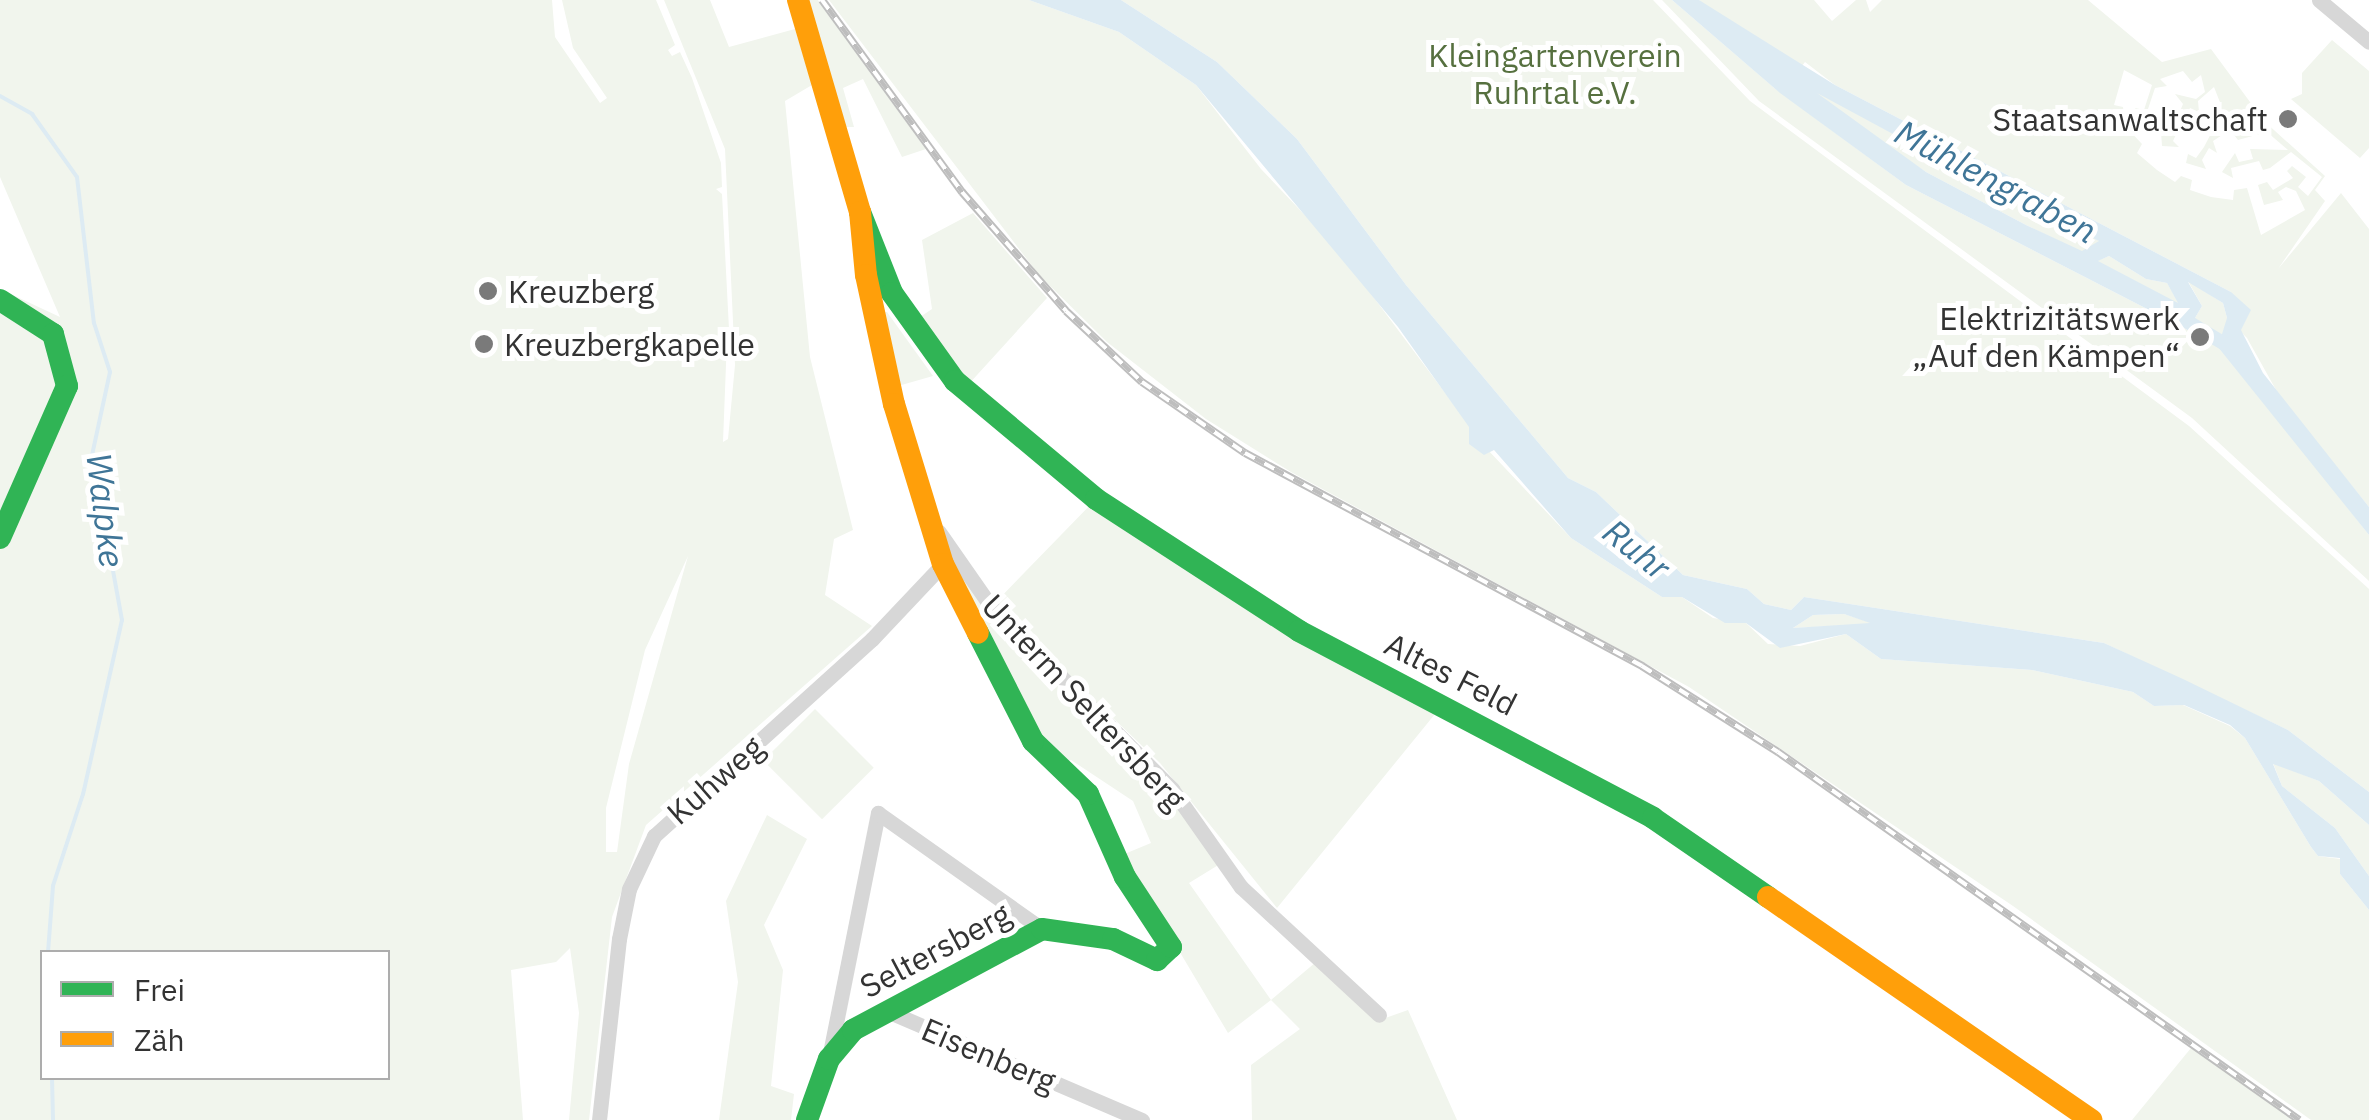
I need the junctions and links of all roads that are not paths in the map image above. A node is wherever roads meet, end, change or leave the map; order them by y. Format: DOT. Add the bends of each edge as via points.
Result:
graph roads {
  1 [pos="798,0"];
  2 [pos="2319,0"];
  3 [pos="2369,42"];
  4 [pos="882,297"];
  5 [pos="0,300"];
  6 [pos="924,509"];
  7 [pos="0,538"];
  8 [pos="943,564"];
  9 [pos="1042,929"];
  10 [pos="892,1013"];
  11 [pos="1379,1015"];
  12 [pos="829,1059"];
  13 [pos="599,1120"];
  14 [pos="807,1120"];
  15 [pos="1142,1120"];
  16 [pos="2091,1120"];
  1 -- 4 [label="main road, Altes Feld"];
  2 -- 3 [label="street"];
  4 -- 6 [label="main road"];
  4 -- 16 [label="main road, Altes Feld" via="997,422 1204,575 1653,818"];
  5 -- 7 [label="main road" via="54,334 67,386"];
  6 -- 8 [label="main road"];
  6 -- 11 [label="street, Unterm Seltersberg" via="990,605 1172,789 1242,887"];
  8 -- 9 [label="main road, Seltersberg" via="1033,741 1088,794 1125,877 1171,948 1158,960 1113,939"];
  8 -- 13 [label="street, Kuhweg" via="872,639 654,836 630,889 619,938"];
  9 -- 10 [label="main road, Seltersberg"];
  9 -- 12 [label="street" via="878,813"];
  10 -- 12 [label="main road, Seltersberg" via="853,1030"];
  10 -- 15 [label="street, Eisenberg"];
  12 -- 14 [label="main road, Seltersberg"];
}
